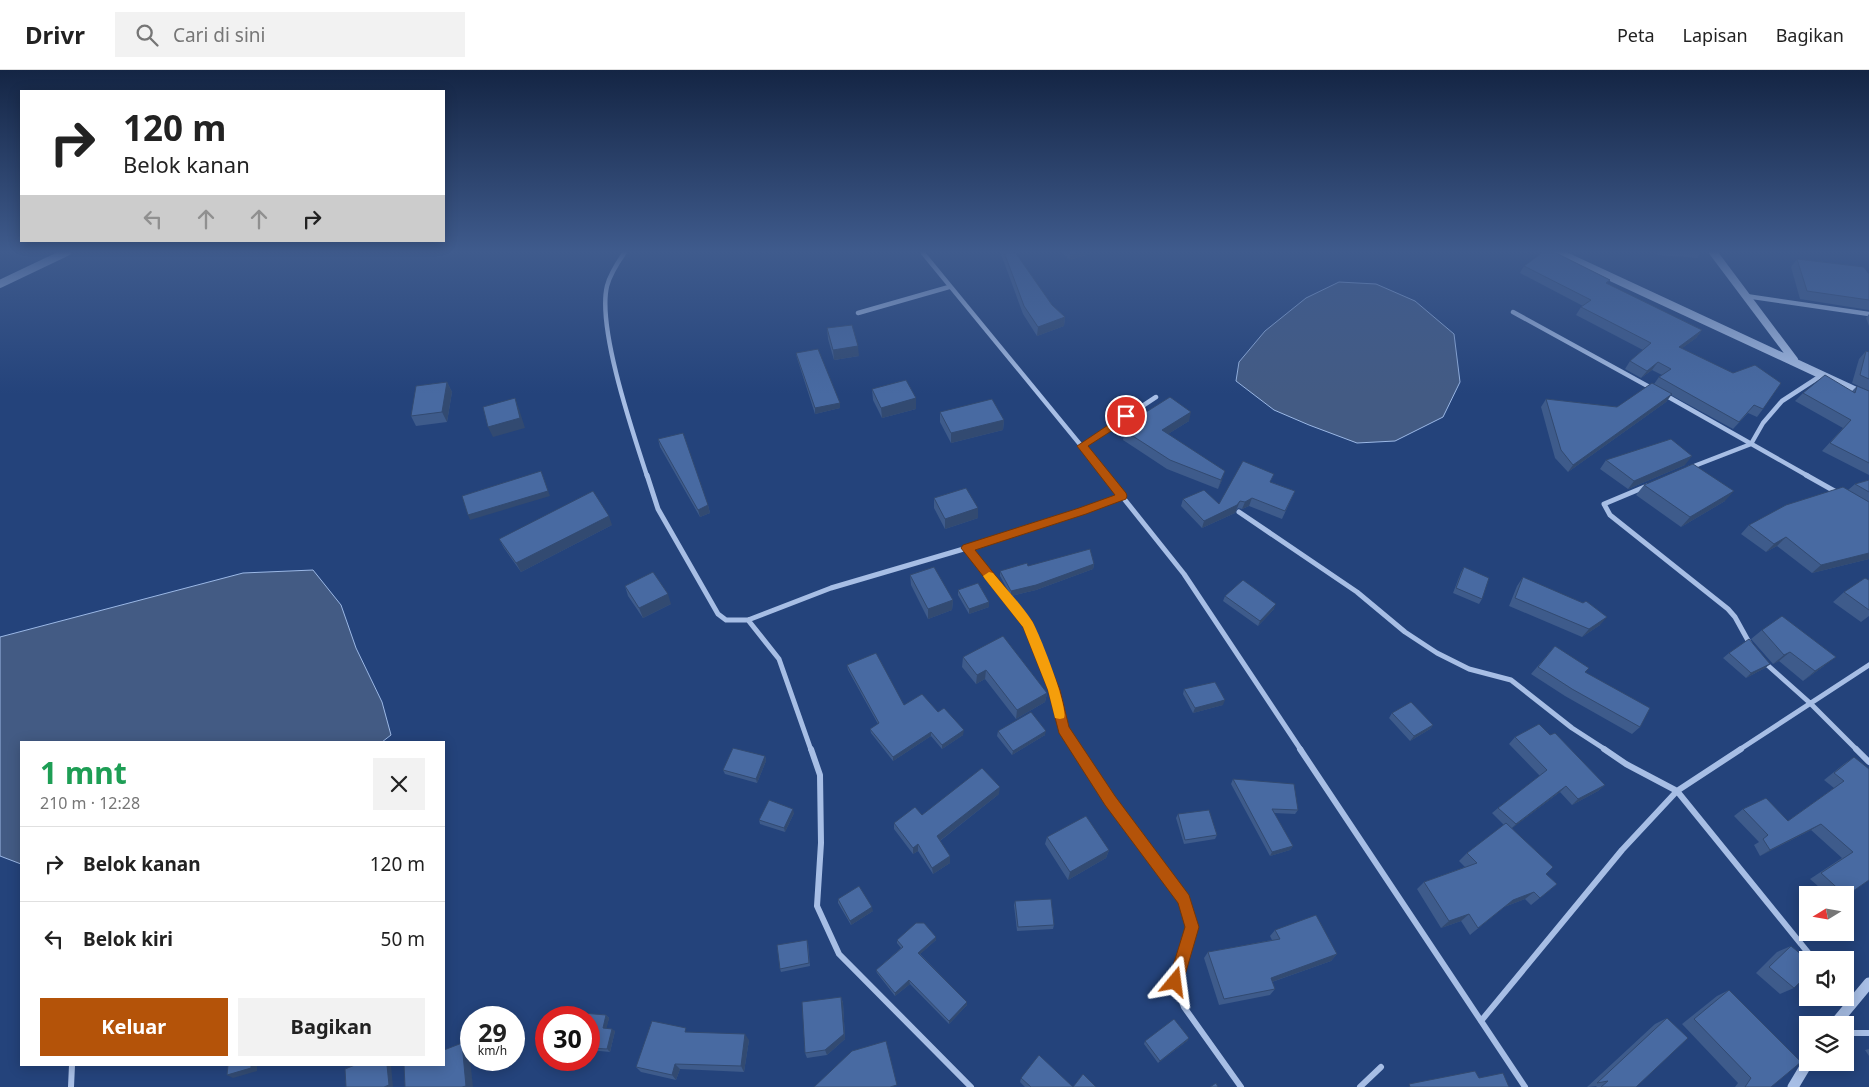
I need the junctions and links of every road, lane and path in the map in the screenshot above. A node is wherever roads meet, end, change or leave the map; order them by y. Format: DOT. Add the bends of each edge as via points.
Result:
graph roads {
  1 [pos="606,299"];
  2 [pos="905,299"];
  3 [pos="959,299"];
  4 [pos="1660,299"];
  5 [pos="1747,299"];
  6 [pos="1768,299"];
  7 [pos="1514,312"];
  8 [pos="858,313"];
  9 [pos="1869,314"];
  10 [pos="1796,362"];
  11 [pos="1822,375"];
  12 [pos="1156,397"];
  13 [pos="1869,397"];
  14 [pos="1751,444"];
  15 [pos="1082,446"];
  16 [pos="1682,470"];
  17 [pos="1656,482"];
  18 [pos="1122,496"];
  19 [pos="1844,496"];
  20 [pos="1239,512"];
  21 [pos="967,548"];
  22 [pos="748,620"];
  23 [pos="1869,666"];
  24 [pos="1810,703"];
  25 [pos="1869,762"];
  26 [pos="1677,791"];
  27 [pos="1807,951"];
  28 [pos="1869,983"];
  29 [pos="1854,996"];
  30 [pos="1481,1021"];
  31 [pos="1854,1033"];
  32 [pos="1869,1034"];
  33 [pos="72,1066"];
  34 [pos="1381,1067"];
  35 [pos="1803,1071"];
  36 [pos="71,1087"];
  37 [pos="971,1087"];
  38 [pos="1241,1087"];
  39 [pos="1360,1087"];
  40 [pos="1524,1087"];
  41 [pos="1793,1087"];
  1 -- 22 [label="street" via="610,342 629,420 658,509 718,614 726,620"];
  2 -- 8 [label="street"];
  3 -- 15 [label="street"];
  4 -- 10 [label="street"];
  5 -- 10 [label="street"];
  6 -- 9 [label="street"];
  7 -- 14 [label="street"];
  10 -- 11 [label="street"];
  11 -- 13 [label="street"];
  11 -- 14 [label="street" via="1782,401 1763,423"];
  12 -- 15 [label="street"];
  14 -- 16 [label="street"];
  14 -- 19 [label="street"];
  15 -- 18 [label="street"];
  17 -- 24 [label="street" via="1604,504 1604,507 1728,609 1757,655"];
  18 -- 21 [label="street"];
  18 -- 30 [label="street" via="1196,591"];
  20 -- 26 [label="street" via="1356,592 1437,653 1469,669 1511,680 1572,728 1626,764"];
  21 -- 22 [label="street" via="831,588"];
  21 -- 38 [label="street" via="1028,624 1054,690 1064,729 1110,800 1184,900 1192,927 1175,982 1184,1006"];
  22 -- 37 [label="street" via="779,659 820,775 818,906 839,954"];
  23 -- 24 [label="street"];
  24 -- 25 [label="street"];
  24 -- 26 [label="street"];
  26 -- 27 [label="street"];
  26 -- 30 [label="street" via="1622,850"];
  28 -- 29 [label="street"];
  30 -- 40 [label="street"];
  31 -- 32 [label="street"];
  33 -- 36 [label="street"];
  34 -- 39 [label="street"];
  35 -- 41 [label="street"];
}
